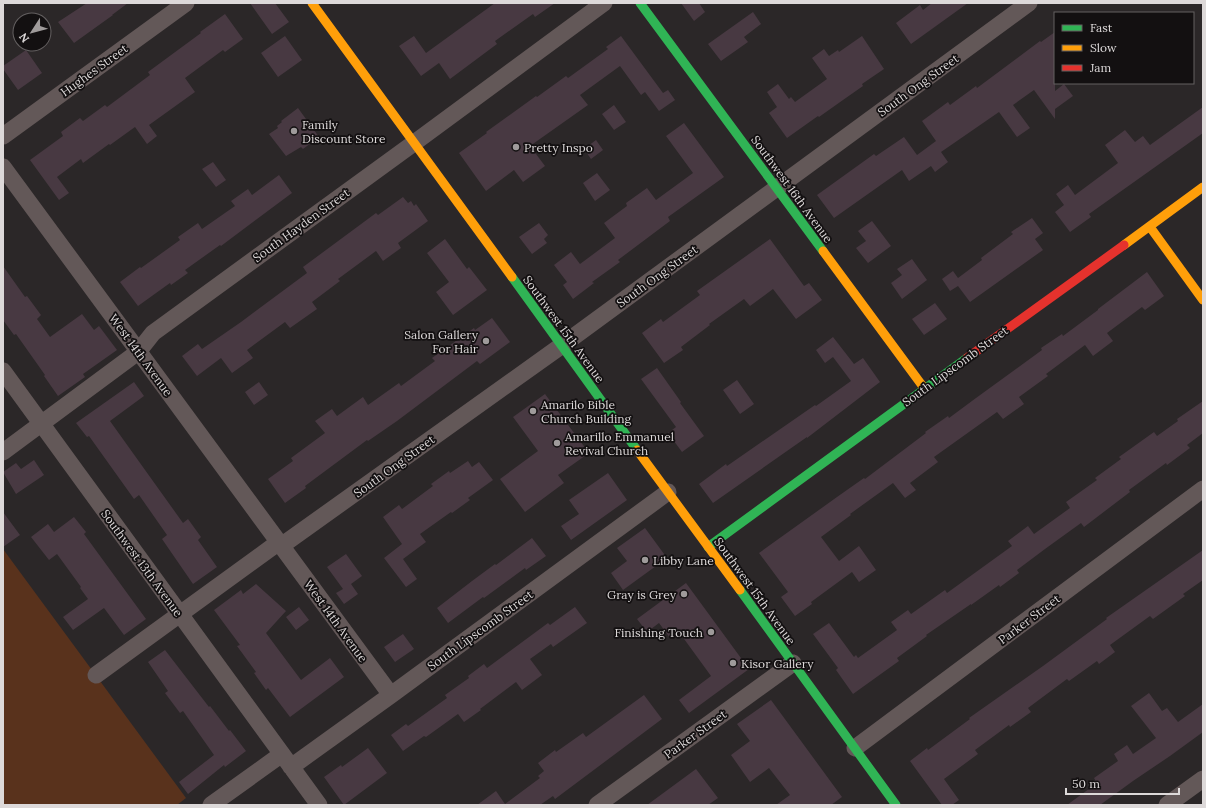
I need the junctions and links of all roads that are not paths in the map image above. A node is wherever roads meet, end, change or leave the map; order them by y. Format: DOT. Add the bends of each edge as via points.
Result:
graph roads {
  1 [pos="186,3"];
  2 [pos="312,3"];
  3 [pos="604,3"];
  4 [pos="640,3"];
  5 [pos="1029,3"];
  6 [pos="3,136"];
  7 [pos="414,143"];
  8 [pos="3,167"];
  9 [pos="1203,187"];
  10 [pos="777,188"];
  11 [pos="1150,227"];
  12 [pos="1203,300"];
  13 [pos="561,346"];
  14 [pos="138,352"];
  15 [pos="3,371"];
  16 [pos="924,388"];
  17 [pos="41,424"];
  18 [pos="3,452"];
  19 [pos="1203,490"];
  20 [pos="668,492"];
  21 [pos="280,544"];
  22 [pos="708,548"];
  23 [pos="180,614"];
  24 [pos="793,663"];
  25 [pos="96,675"];
  26 [pos="391,695"];
  27 [pos="855,748"];
  28 [pos="286,760"];
  29 [pos="1203,779"];
  30 [pos="211,805"];
  31 [pos="319,805"];
  32 [pos="597,805"];
  33 [pos="896,805"];
  34 [pos="1167,805"];
  1 -- 6 [label="street, Hughes Street"];
  2 -- 7 [label="street, Southwest 15th Avenue"];
  3 -- 7 [label="street, South Hayden Street"];
  4 -- 10 [label="street, Southwest 16th Avenue"];
  5 -- 10 [label="street, South Ong Street"];
  7 -- 13 [label="street, Southwest 15th Avenue"];
  7 -- 14 [label="street, South Hayden Street" via="153,333"];
  8 -- 14 [label="street, West 14th Avenue"];
  9 -- 11 [label="street, South Lipscomb Street"];
  10 -- 13 [label="street, South Ong Street"];
  10 -- 16 [label="street, Southwest 16th Avenue"];
  11 -- 12 [label="street"];
  11 -- 16 [label="street, South Lipscomb Street"];
  13 -- 20 [label="street, Southwest 15th Avenue"];
  13 -- 21 [label="street, South Ong Street"];
  14 -- 17 [label="street, South Hayden Street"];
  14 -- 21 [label="street, West 14th Avenue"];
  15 -- 17 [label="street, Southwest 13th Avenue"];
  16 -- 22 [label="street, South Lipscomb Street"];
  17 -- 18 [label="street, South Hayden Street"];
  17 -- 23 [label="street, Southwest 13th Avenue"];
  19 -- 27 [label="street, Parker Street"];
  20 -- 22 [label="street, Southwest 15th Avenue"];
  20 -- 26 [label="street, South Lipscomb Street"];
  21 -- 23 [label="street, South Ong Street"];
  21 -- 26 [label="street, West 14th Avenue"];
  22 -- 24 [label="street, Southwest 15th Avenue"];
  23 -- 25 [label="street, South Ong Street"];
  23 -- 28 [label="street, Southwest 13th Avenue"];
  24 -- 27 [label="street, Southwest 15th Avenue"];
  24 -- 32 [label="street, Parker Street"];
  26 -- 28 [label="street, South Lipscomb Street"];
  27 -- 33 [label="street, Southwest 15th Avenue"];
  28 -- 30 [label="street, South Lipscomb Street"];
  28 -- 31 [label="street, Southwest 13th Avenue"];
  29 -- 34 [label="street"];
}
